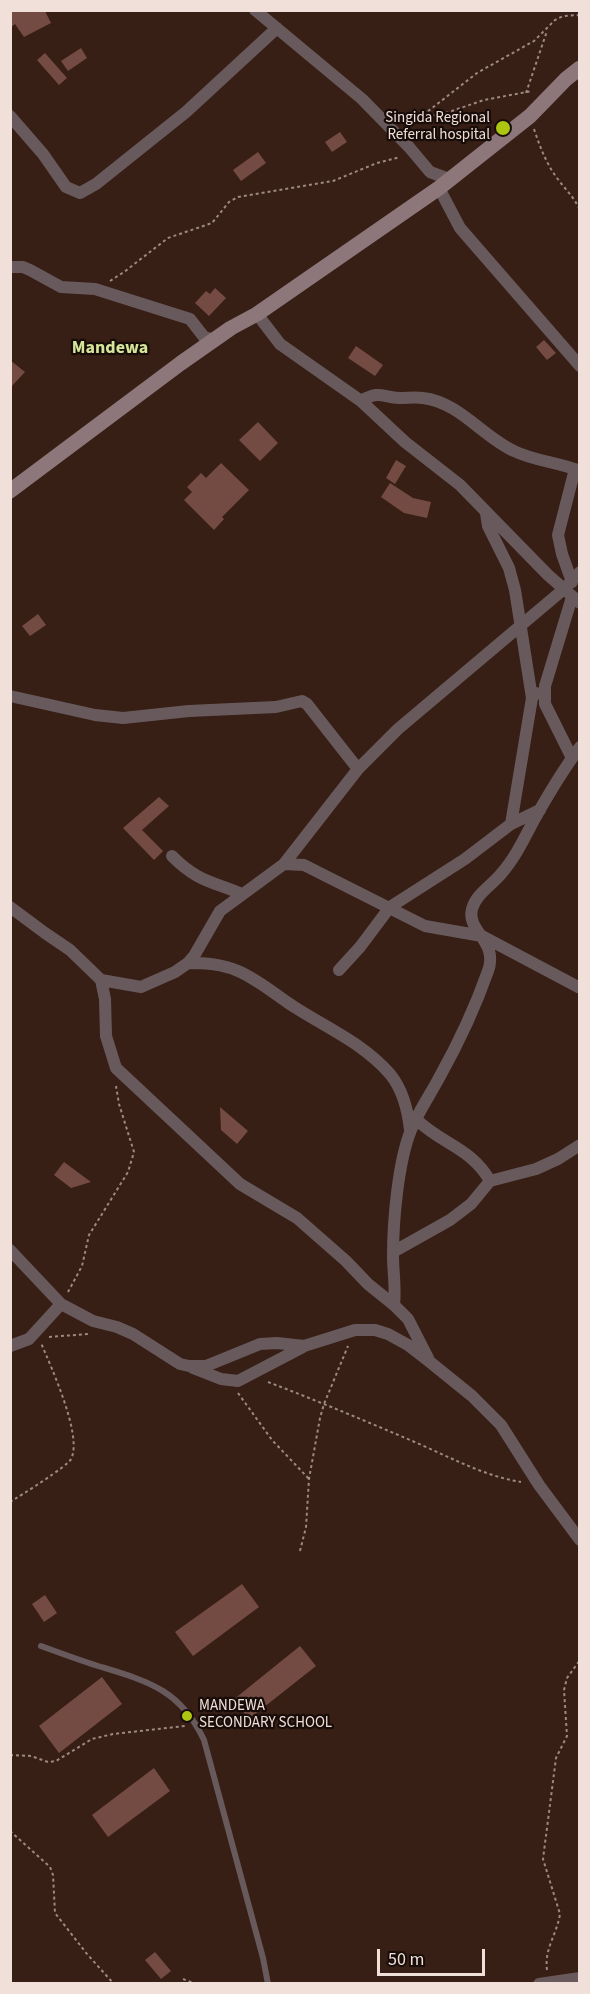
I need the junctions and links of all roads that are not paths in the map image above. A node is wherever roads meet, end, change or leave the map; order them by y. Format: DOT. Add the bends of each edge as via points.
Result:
graph roads {
  1 [pos="255,10"];
  2 [pos="277,28"];
  3 [pos="579,68"];
  4 [pos="10,116"];
  5 [pos="444,184"];
  6 [pos="10,267"];
  7 [pos="257,314"];
  8 [pos="215,340"];
  9 [pos="579,366"];
  10 [pos="362,401"];
  11 [pos="577,470"];
  12 [pos="10,491"];
  13 [pos="486,513"];
  14 [pos="574,589"];
  15 [pos="521,624"];
  16 [pos="549,670"];
  17 [pos="10,696"];
  18 [pos="532,698"];
  19 [pos="579,747"];
  20 [pos="572,758"];
  21 [pos="358,770"];
  22 [pos="540,810"];
  23 [pos="511,824"];
  24 [pos="172,856"];
  25 [pos="284,864"];
  26 [pos="242,894"];
  27 [pos="10,907"];
  28 [pos="390,907"];
  29 [pos="482,936"];
  30 [pos="188,963"];
  31 [pos="339,970"];
  32 [pos="100,980"];
  33 [pos="579,988"];
  34 [pos="413,1125"];
  35 [pos="579,1145"];
  36 [pos="490,1181"];
  37 [pos="10,1250"];
  38 [pos="393,1252"];
  39 [pos="61,1304"];
  40 [pos="394,1305"];
  41 [pos="10,1346"];
  42 [pos="304,1346"];
  43 [pos="430,1362"];
  44 [pos="189,1366"];
  45 [pos="579,1540"];
  46 [pos="41,1646"];
  47 [pos="579,1978"];
  48 [pos="268,1983"];
  49 [pos="544,1983"];
  1 -- 2 [label="street"];
  2 -- 4 [label="street" via="186,111 80,193 66,187"];
  2 -- 5 [label="street" via="362,99"];
  3 -- 5 [label="main road" via="530,116"];
  5 -- 7 [label="main road"];
  5 -- 9 [label="street" via="460,228"];
  6 -- 8 [label="street" via="23,267 68,289 95,289 190,319 204,337"];
  7 -- 8 [label="main road"];
  7 -- 10 [label="street" via="280,344"];
  8 -- 12 [label="main road"];
  10 -- 11 [label="street" via="375,393 424,398 445,405 512,451"];
  10 -- 13 [label="street" via="405,442 460,485"];
  11 -- 14 [label="street" via="558,535"];
  13 -- 14 [label="street"];
  13 -- 15 [label="street" via="488,526 509,568"];
  14 -- 15 [label="street"];
  14 -- 16 [label="street"];
  15 -- 18 [label="street"];
  15 -- 21 [label="street" via="398,729"];
  16 -- 18 [label="street"];
  16 -- 20 [label="street" via="545,704"];
  17 -- 21 [label="street" via="123,718 276,707 302,701"];
  18 -- 23 [label="street"];
  19 -- 20 [label="street"];
  20 -- 22 [label="street"];
  21 -- 25 [label="street"];
  22 -- 23 [label="street"];
  22 -- 29 [label="street" via="516,855 472,907 471,915"];
  23 -- 28 [label="street"];
  24 -- 26 [label="street" via="198,878"];
  25 -- 26 [label="street"];
  25 -- 28 [label="street" via="304,865"];
  26 -- 30 [label="street" via="220,911"];
  27 -- 32 [label="street" via="70,950"];
  28 -- 29 [label="street" via="424,926"];
  28 -- 31 [label="street"];
  29 -- 33 [label="street"];
  29 -- 34 [label="street" via="491,953 489,968 464,1030"];
  30 -- 32 [label="street" via="141,987"];
  30 -- 34 [label="street" via="207,963 238,971 354,1041 390,1074"];
  32 -- 40 [label="street" via="106,1036 116,1068 240,1184 297,1218"];
  34 -- 36 [label="street" via="467,1154"];
  34 -- 38 [label="street" via="403,1161"];
  35 -- 36 [label="street" via="536,1169"];
  36 -- 38 [label="street" via="471,1204 450,1220"];
  37 -- 39 [label="street"];
  38 -- 40 [label="street"];
  39 -- 41 [label="street" via="29,1339"];
  39 -- 44 [label="street" via="93,1321 133,1334"];
  40 -- 43 [label="street" via="408,1319"];
  42 -- 43 [label="street" via="355,1330 375,1330 408,1345"];
  42 -- 44 [label="street" via="260,1344 206,1366"];
  42 -- 44 [label="street" via="230,1381"];
  43 -- 45 [label="street" via="501,1425"];
  46 -- 48 [label="lane" via="157,1686 174,1698 197,1725"];
  47 -- 49 [label="street"];
}
